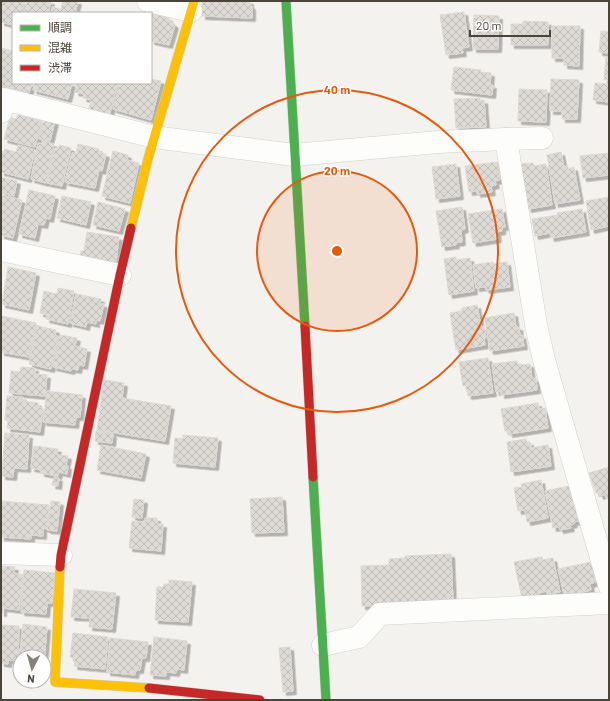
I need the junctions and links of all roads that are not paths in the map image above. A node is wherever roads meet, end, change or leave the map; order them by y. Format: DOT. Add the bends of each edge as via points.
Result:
graph roads {
  1 [pos="148,1"];
  2 [pos="286,1"];
  3 [pos="192,6"];
  4 [pos="1,112"];
  5 [pos="154,137"];
  6 [pos="542,138"];
  7 [pos="506,139"];
  8 [pos="294,154"];
  9 [pos="1,250"];
  10 [pos="120,275"];
  11 [pos="1,553"];
  12 [pos="61,554"];
  13 [pos="609,586"];
  14 [pos="609,603"];
  15 [pos="323,645"];
  16 [pos="260,700"];
  17 [pos="326,700"];
  1 -- 3 [label="street"];
  2 -- 8 [label="street"];
  3 -- 5 [label="street"];
  4 -- 5 [label="street" via="4,99"];
  5 -- 8 [label="street"];
  5 -- 10 [label="street"];
  6 -- 7 [label="street"];
  7 -- 8 [label="street"];
  7 -- 13 [label="street" via="544,360"];
  8 -- 15 [label="street"];
  9 -- 10 [label="street"];
  10 -- 12 [label="street"];
  11 -- 12 [label="street"];
  12 -- 16 [label="street" via="56,682 154,688"];
  14 -- 15 [label="street" via="380,614 359,637"];
  15 -- 17 [label="street"];
}
